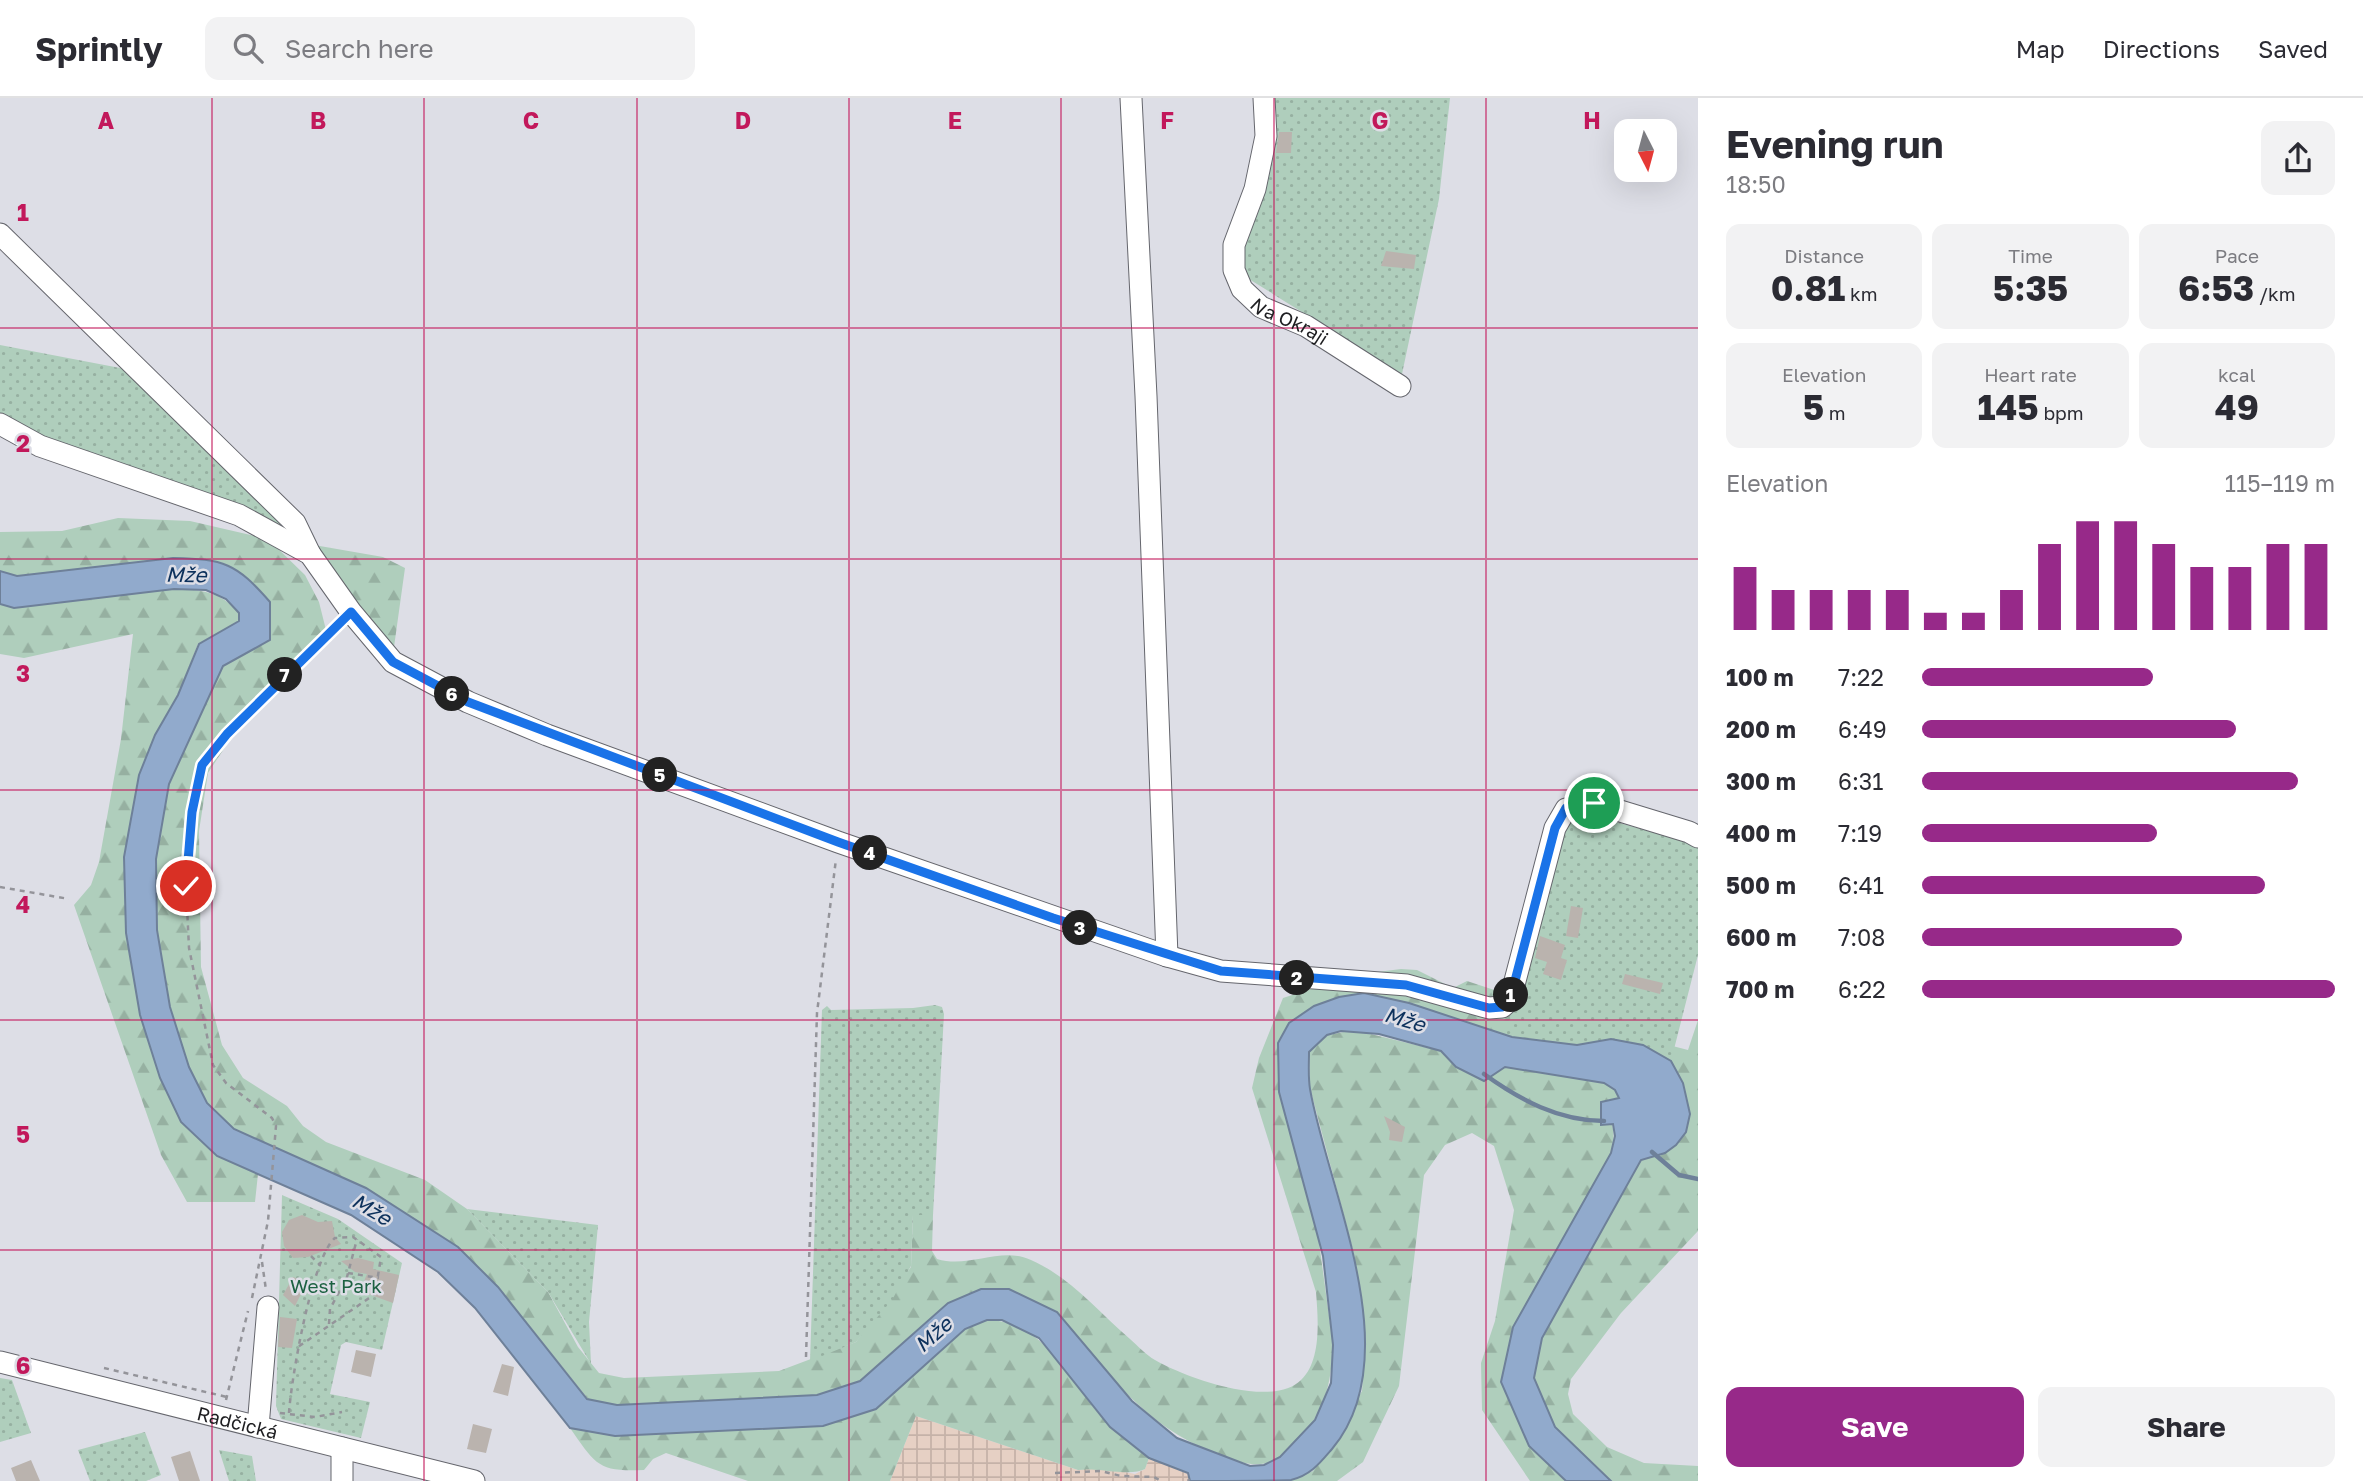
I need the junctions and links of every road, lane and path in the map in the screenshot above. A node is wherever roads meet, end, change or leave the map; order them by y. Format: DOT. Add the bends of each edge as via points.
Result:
graph roads {
  1 [pos="1131,98"];
  2 [pos="1264,98"];
  3 [pos="0,234"];
  4 [pos="1400,386"];
  5 [pos="0,425"];
  6 [pos="310,554"];
  7 [pos="351,612"];
  8 [pos="1698,837"];
  9 [pos="838,842"];
  10 [pos="0,887"];
  11 [pos="69,899"];
  12 [pos="1167,956"];
  13 [pos="270,1205"];
  14 [pos="357,1239"];
  15 [pos="311,1256"];
  16 [pos="262,1258"];
  17 [pos="320,1265"];
  18 [pos="348,1273"];
  19 [pos="379,1278"];
  20 [pos="268,1307"];
  21 [pos="329,1324"];
  22 [pos="298,1347"];
  23 [pos="806,1357"];
  24 [pos="0,1362"];
  25 [pos="93,1366"];
  26 [pos="227,1397"];
  27 [pos="342,1412"];
  28 [pos="279,1413"];
  29 [pos="289,1413"];
  30 [pos="258,1427"];
  31 [pos="342,1448"];
  32 [pos="1055,1472"];
  33 [pos="433,1477"];
  34 [pos="465,1480"];
  35 [pos="342,1481"];
  36 [pos="1161,1481"];
  1 -- 12 [label="street"];
  2 -- 4 [label="street, Na Okraji" via="1266,135 1255,190 1234,245 1234,270 1242,289 1261,307 1306,326"];
  3 -- 6 [label="street" via="295,523"];
  5 -- 6 [label="street" via="40,446 239,515"];
  6 -- 7 [label="street"];
  7 -- 9 [label="street" via="393,662 468,702"];
  7 -- 13 [label="path" via="209,755 202,765 192,812 187,924 209,1053 226,1083 276,1126"];
  8 -- 12 [label="street" via="1594,803 1566,808 1555,828 1510,1000 1502,1007 1489,1008 1406,985 1221,971"];
  9 -- 12 [label="street"];
  9 -- 23 [label="path" via="817,1013"];
  10 -- 11 [label="path"];
  14 -- 17 [label="path" via="348,1235 335,1238 323,1252"];
  14 -- 18 [label="path"];
  14 -- 19 [label="path" via="381,1257"];
  15 -- 17 [label="path"];
  16 -- 20 [label="path"];
  17 -- 22 [label="path"];
  18 -- 19 [label="path"];
  18 -- 21 [label="path" via="330,1309"];
  19 -- 21 [label="path" via="369,1300"];
  20 -- 30 [label="street"];
  21 -- 22 [label="path"];
  22 -- 29 [label="path"];
  24 -- 30 [label="street, Radčická"];
  25 -- 26 [label="path"];
  27 -- 29 [label="path" via="315,1417"];
  28 -- 29 [label="path"];
  30 -- 31 [label="street, Radčická"];
  31 -- 33 [label="street, Radčická"];
  31 -- 35 [label="street"];
  32 -- 36 [label="path" via="1101,1471"];
  33 -- 34 [label="street, Radčická"];
}
